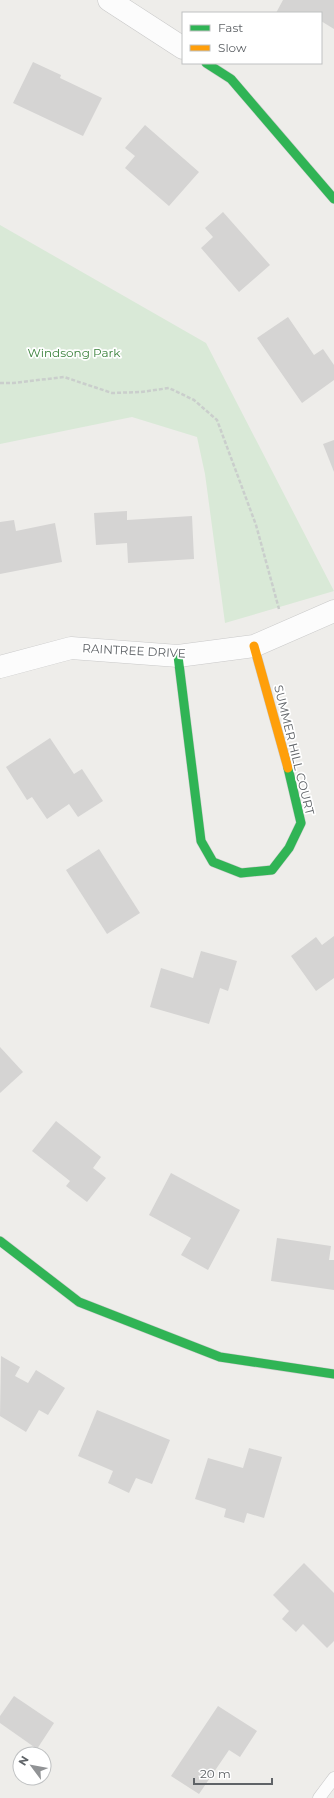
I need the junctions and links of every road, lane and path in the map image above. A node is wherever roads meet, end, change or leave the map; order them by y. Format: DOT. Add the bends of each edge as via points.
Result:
graph roads {
  1 [pos="109,0"];
  2 [pos="182,47"];
  3 [pos="208,64"];
  4 [pos="334,199"];
  5 [pos="0,383"];
  6 [pos="334,611"];
  7 [pos="286,633"];
  8 [pos="254,646"];
  9 [pos="178,656"];
  10 [pos="0,668"];
  11 [pos="0,1241"];
  12 [pos="334,1374"];
  13 [pos="334,1778"];
  14 [pos="318,1798"];
  1 -- 2 [label="street"];
  3 -- 4 [label="street" via="231,79"];
  5 -- 7 [label="path" via="64,377 112,393 169,388 194,400 217,420 256,525"];
  6 -- 7 [label="street, RAINTREE DRIVE"];
  7 -- 8 [label="street, RAINTREE DRIVE"];
  8 -- 9 [label="street, RAINTREE DRIVE"];
  8 -- 9 [label="street, SUMMER HILL COURT" via="301,823 289,848 272,870 241,873 213,862 201,841"];
  9 -- 10 [label="street, RAINTREE DRIVE" via="72,648"];
  11 -- 12 [label="street" via="79,1302 220,1358"];
  13 -- 14 [label="lane"];
}
